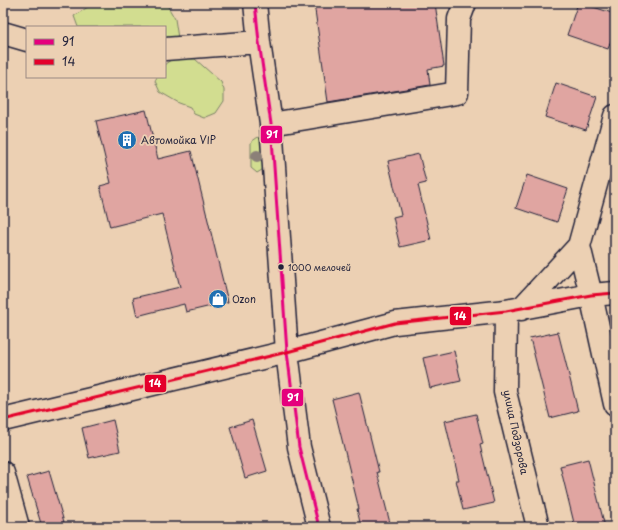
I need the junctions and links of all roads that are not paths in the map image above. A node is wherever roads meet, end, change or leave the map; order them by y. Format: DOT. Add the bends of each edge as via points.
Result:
graph roads {
  1 [pos="255,3"];
  2 [pos="466,3"];
  3 [pos="3,33"];
  4 [pos="26,40"];
  5 [pos="259,42"];
  6 [pos="166,49"];
  7 [pos="615,116"];
  8 [pos="271,124"];
  9 [pos="579,246"];
  10 [pos="615,293"];
  11 [pos="591,295"];
  12 [pos="514,310"];
  13 [pos="288,352"];
  14 [pos="615,404"];
  15 [pos="3,420"];
  16 [pos="3,473"];
  17 [pos="18,527"];
  18 [pos="319,527"];
  19 [pos="538,527"];
  1 -- 5 [label="street"];
  2 -- 8 [label="street" via="459,19 457,93"];
  3 -- 4 [label="street"];
  5 -- 6 [label="street"];
  5 -- 8 [label="street"];
  7 -- 9 [label="street"];
  8 -- 13 [label="street"];
  9 -- 11 [label="street"];
  9 -- 12 [label="street"];
  10 -- 11 [label="street"];
  11 -- 12 [label="street"];
  11 -- 14 [label="street"];
  12 -- 13 [label="street" via="395,323"];
  12 -- 19 [label="street, улица Подзорова" via="506,392"];
  13 -- 15 [label="street"];
  13 -- 18 [label="street" via="299,447"];
  16 -- 17 [label="street"];
}
